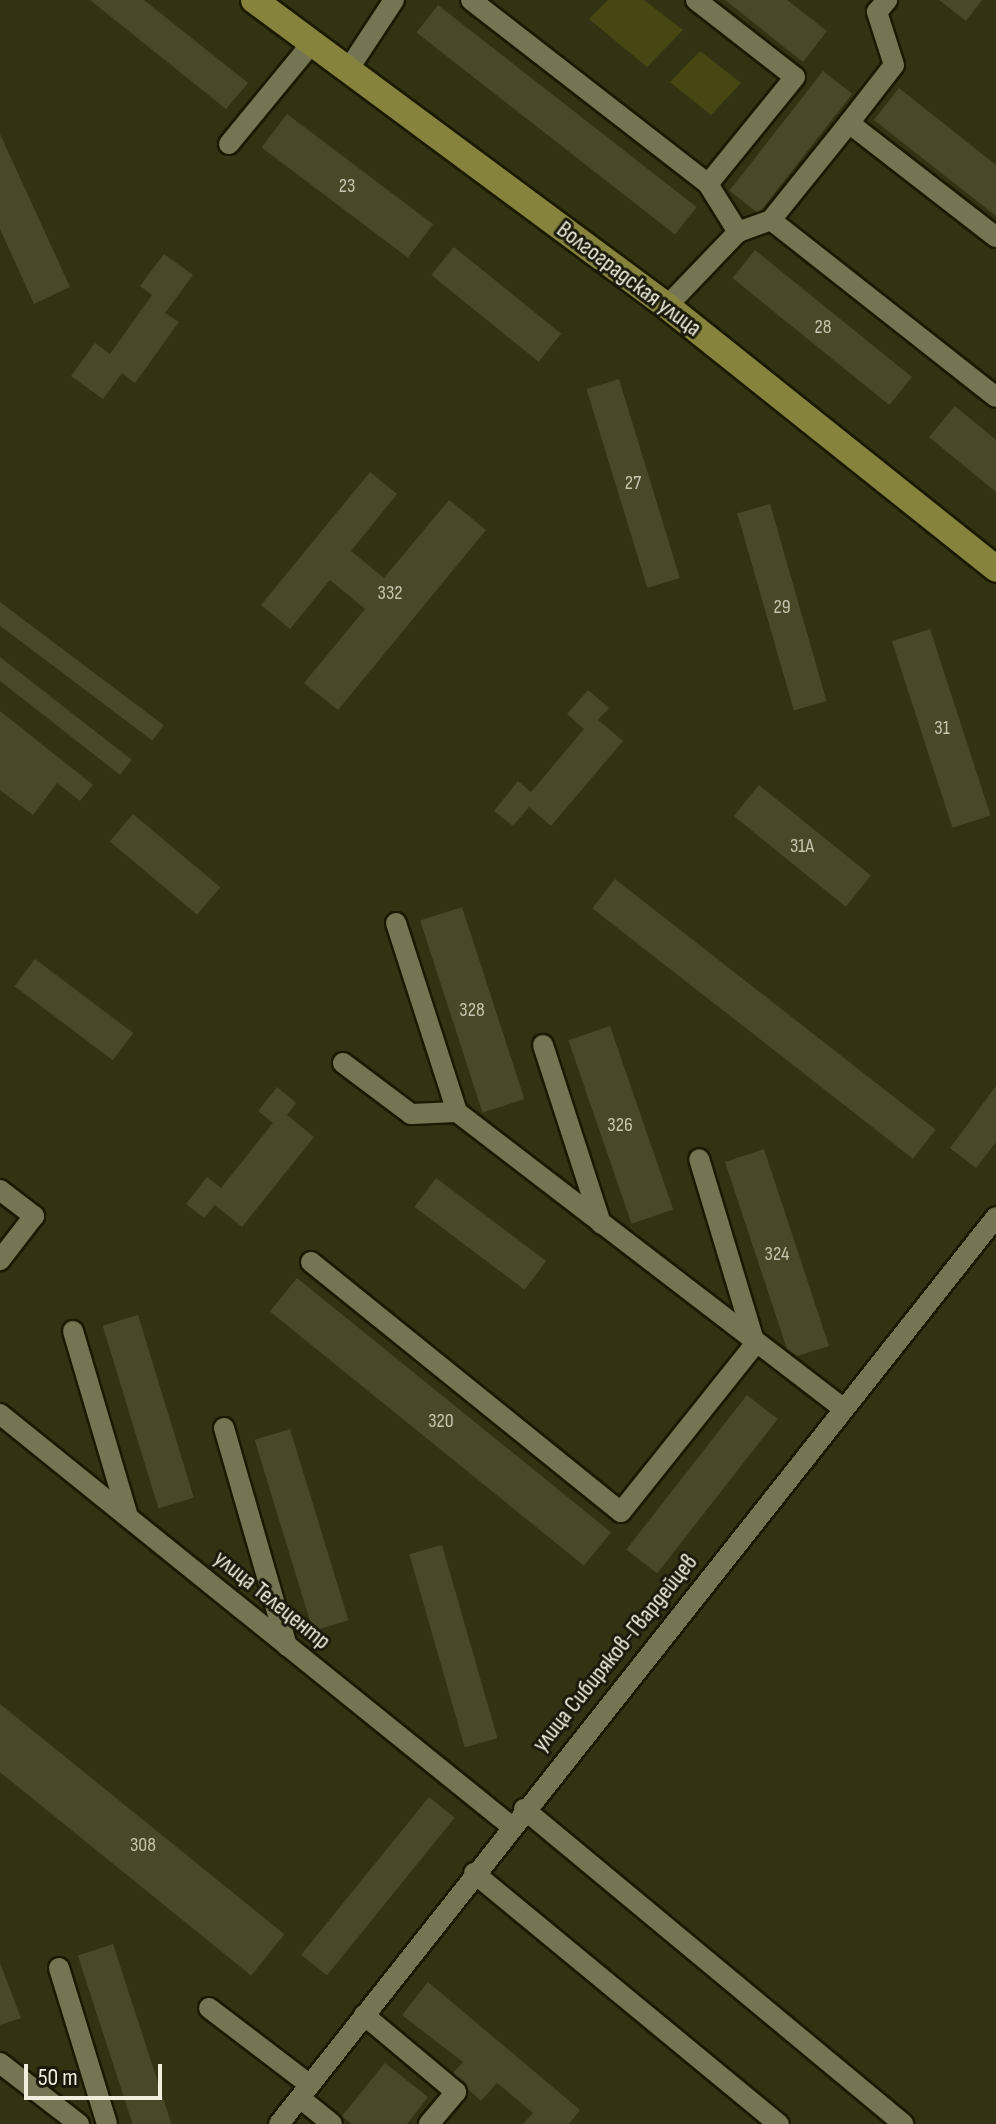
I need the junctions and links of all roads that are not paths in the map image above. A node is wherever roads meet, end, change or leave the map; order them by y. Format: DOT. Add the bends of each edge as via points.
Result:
graph roads {
  1 [pos="254,0"];
  2 [pos="394,0"];
  3 [pos="471,0"];
  4 [pos="696,0"];
  5 [pos="887,0"];
  6 [pos="311,44"];
  7 [pos="348,70"];
  8 [pos="849,123"];
  9 [pos="229,144"];
  10 [pos="708,184"];
  11 [pos="771,220"];
  12 [pos="738,232"];
  13 [pos="996,237"];
  14 [pos="667,306"];
  15 [pos="996,397"];
  16 [pos="996,569"];
  17 [pos="396,923"];
  18 [pos="543,1045"];
  19 [pos="343,1063"];
  20 [pos="457,1112"];
  21 [pos="699,1159"];
  22 [pos="0,1190"];
  23 [pos="996,1217"];
  24 [pos="601,1225"];
  25 [pos="0,1260"];
  26 [pos="311,1262"];
  27 [pos="73,1331"];
  28 [pos="755,1344"];
  29 [pos="843,1408"];
  30 [pos="0,1414"];
  31 [pos="224,1428"];
  32 [pos="128,1517"];
  33 [pos="287,1646"];
  34 [pos="524,1809"];
  35 [pos="511,1826"];
  36 [pos="474,1873"];
  37 [pos="59,1968"];
  38 [pos="209,2008"];
  39 [pos="364,2015"];
  40 [pos="0,2063"];
  41 [pos="305,2091"];
  42 [pos="79,2124"];
  43 [pos="107,2124"];
  44 [pos="279,2124"];
  45 [pos="332,2124"];
  46 [pos="429,2124"];
  47 [pos="779,2124"];
  48 [pos="903,2124"];
  1 -- 6 [label="main road, Волгоградская улица"];
  2 -- 7 [label="street"];
  3 -- 10 [label="street"];
  4 -- 10 [label="street" via="795,77"];
  5 -- 8 [label="street" via="877,12 894,65"];
  6 -- 7 [label="main road, Волгоградская улица"];
  6 -- 9 [label="street"];
  7 -- 14 [label="main road, Волгоградская улица"];
  8 -- 11 [label="street"];
  8 -- 13 [label="street"];
  10 -- 12 [label="street"];
  11 -- 12 [label="street"];
  11 -- 15 [label="street"];
  12 -- 14 [label="street"];
  14 -- 16 [label="main road, Волгоградская улица"];
  17 -- 20 [label="street"];
  18 -- 24 [label="street"];
  19 -- 20 [label="street" via="411,1114"];
  20 -- 24 [label="street"];
  21 -- 28 [label="street"];
  22 -- 25 [label="street" via="34,1216"];
  23 -- 29 [label="street, улица Сибиряков-Гвардейцев"];
  24 -- 28 [label="street"];
  26 -- 28 [label="street" via="621,1512"];
  27 -- 32 [label="street"];
  28 -- 29 [label="street"];
  29 -- 34 [label="street, улица Сибиряков-Гвардейцев"];
  30 -- 32 [label="street, улица Телецентр"];
  31 -- 33 [label="street"];
  32 -- 33 [label="street, улица Телецентр"];
  33 -- 35 [label="street, улица Телецентр"];
  34 -- 35 [label="street, улица Сибиряков-Гвардейцев"];
  34 -- 48 [label="street"];
  35 -- 36 [label="street, улица Сибиряков-Гвардейцев"];
  36 -- 39 [label="street, улица Сибиряков-Гвардейцев"];
  36 -- 47 [label="street"];
  37 -- 43 [label="street"];
  38 -- 41 [label="street"];
  39 -- 41 [label="street, улица Сибиряков-Гвардейцев"];
  39 -- 46 [label="street" via="456,2092"];
  40 -- 42 [label="street"];
  41 -- 44 [label="street, улица Сибиряков-Гвардейцев"];
  41 -- 45 [label="street"];
}
